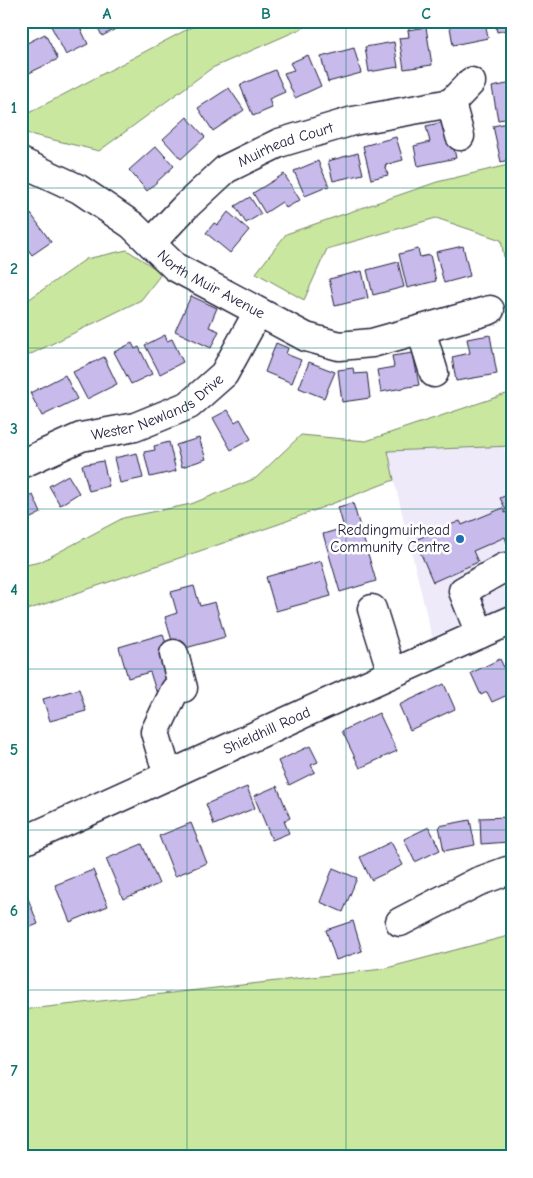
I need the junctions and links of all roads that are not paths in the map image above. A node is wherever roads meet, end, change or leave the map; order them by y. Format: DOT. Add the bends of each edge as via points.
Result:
graph roads {
  1 [pos="471,82"];
  2 [pos="451,102"];
  3 [pos="460,136"];
  4 [pos="23,166"];
  5 [pos="151,243"];
  6 [pos="490,310"];
  7 [pos="258,312"];
  8 [pos="421,330"];
  9 [pos="434,373"];
  10 [pos="21,464"];
  11 [pos="505,567"];
  12 [pos="372,609"];
  13 [pos="512,620"];
  14 [pos="480,634"];
  15 [pos="174,654"];
  16 [pos="392,673"];
  17 [pos="168,776"];
  18 [pos="21,842"];
  19 [pos="512,872"];
  20 [pos="400,922"];
  1 -- 2 [label="street"];
  2 -- 3 [label="street"];
  2 -- 5 [label="street, Muirhead Court" via="353,121 279,143 226,170"];
  4 -- 5 [label="street, North Muir Avenue" via="79,189 132,225"];
  5 -- 7 [label="street, North Muir Avenue" via="175,267"];
  6 -- 8 [label="street, North Muir Avenue"];
  7 -- 8 [label="street, North Muir Avenue" via="306,337 339,346 372,343"];
  7 -- 10 [label="street, Wester Newlands Drive" via="224,374 189,405 135,427 81,437"];
  8 -- 9 [label="street"];
  11 -- 14 [label="street" via="463,591"];
  12 -- 16 [label="street"];
  13 -- 14 [label="street, Shieldhill Road"];
  14 -- 16 [label="street, Shieldhill Road"];
  15 -- 17 [label="street" via="183,688 175,690 155,732"];
  16 -- 17 [label="street, Shieldhill Road"];
  17 -- 18 [label="street, Shieldhill Road"];
  19 -- 20 [label="street" via="477,882"];
}
